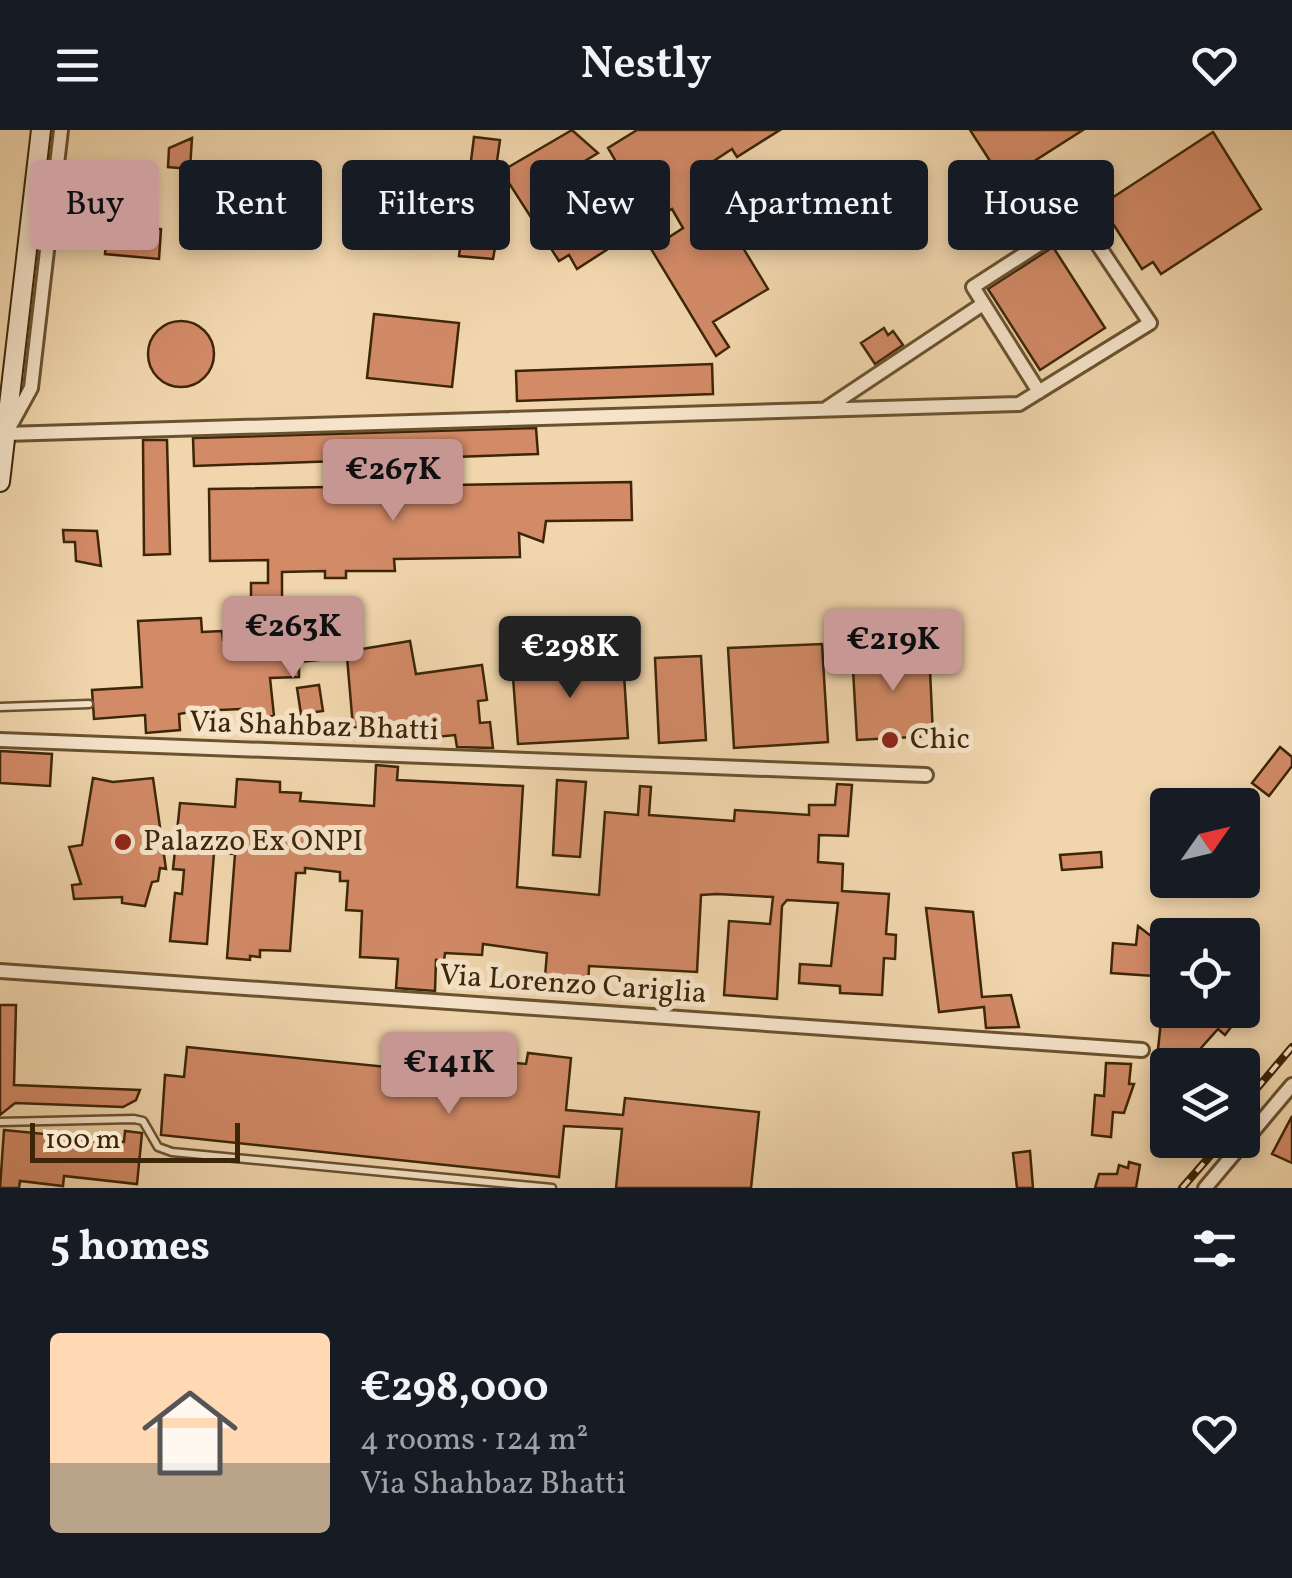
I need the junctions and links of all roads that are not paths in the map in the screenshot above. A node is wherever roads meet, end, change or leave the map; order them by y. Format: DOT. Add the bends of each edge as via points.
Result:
graph roads {
  1 [pos="42,130"];
  2 [pos="59,130"];
  3 [pos="983,304"];
  4 [pos="1038,392"];
  5 [pos="825,410"];
  6 [pos="5,434"];
  7 [pos="0,482"];
  8 [pos="89,704"];
  9 [pos="0,706"];
  10 [pos="0,740"];
  11 [pos="926,775"];
  12 [pos="0,971"];
  13 [pos="1142,1050"];
  14 [pos="1292,1085"];
  15 [pos="0,1122"];
  16 [pos="552,1188"];
  17 [pos="1206,1188"];
  1 -- 6 [label="main road"];
  2 -- 6 [label="street" via="32,388"];
  3 -- 4 [label="street"];
  3 -- 4 [label="street" via="972,288 1080,218 1150,322"];
  3 -- 5 [label="street"];
  4 -- 5 [label="street" via="1019,404"];
  5 -- 6 [label="street"];
  6 -- 7 [label="main road"];
  8 -- 9 [label="lane"];
  10 -- 11 [label="street, Via Shahbaz Bhatti"];
  12 -- 13 [label="street, Via Lorenzo Cariglia"];
  14 -- 17 [label="street"];
  15 -- 16 [label="lane" via="134,1119 143,1121 158,1147 172,1152"];
}
